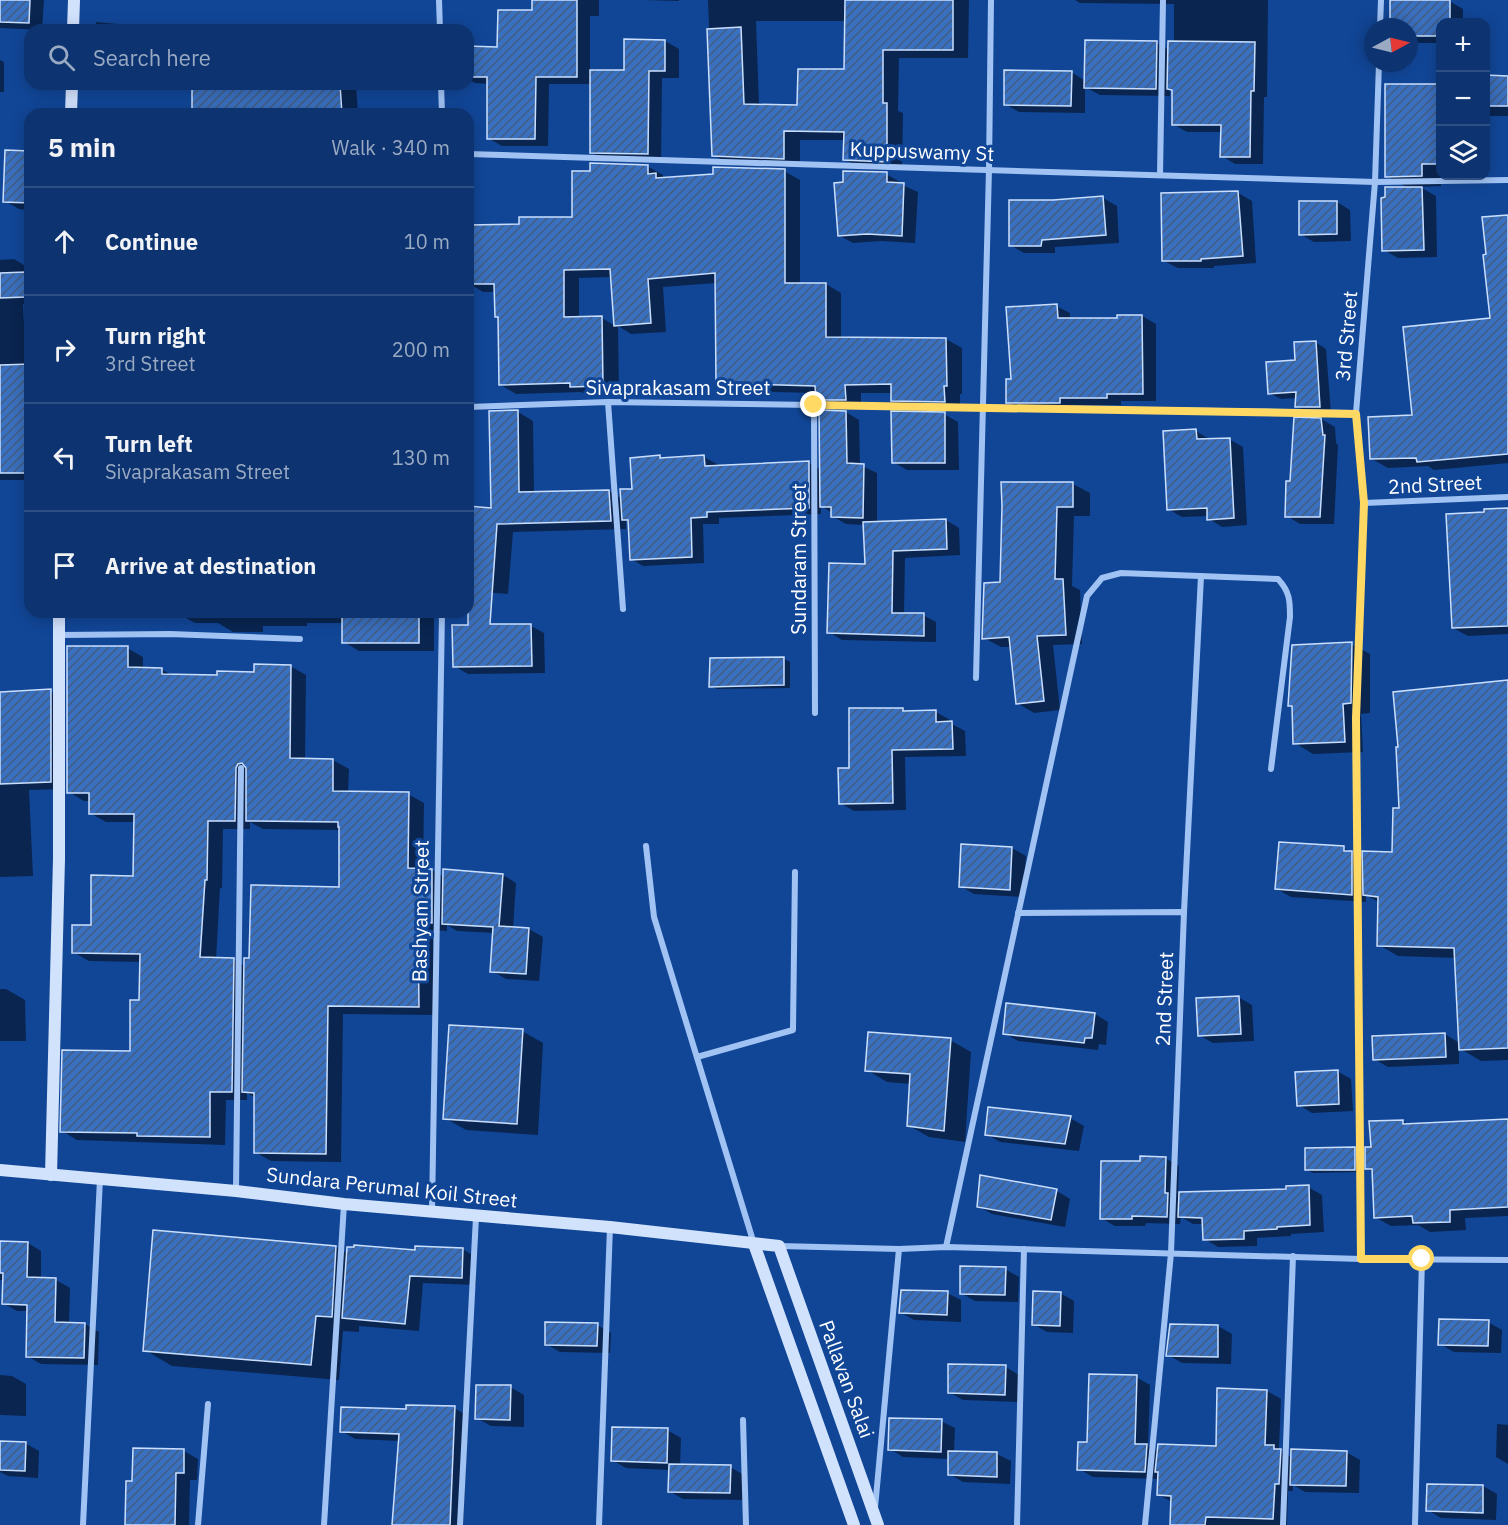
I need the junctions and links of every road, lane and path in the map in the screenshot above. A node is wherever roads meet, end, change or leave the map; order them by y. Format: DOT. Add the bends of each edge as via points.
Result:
graph roads {
  1 [pos="74,0"];
  2 [pos="439,0"];
  3 [pos="991,0"];
  4 [pos="1163,0"];
  5 [pos="1381,0"];
  6 [pos="1380,18"];
  7 [pos="73,24"];
  8 [pos="440,24"];
  9 [pos="1379,72"];
  10 [pos="72,90"];
  11 [pos="441,90"];
  12 [pos="71,108"];
  13 [pos="442,108"];
  14 [pos="474,154"];
  15 [pos="989,169"];
  16 [pos="1160,175"];
  17 [pos="1508,180"];
  18 [pos="1375,182"];
  19 [pos="608,402"];
  20 [pos="814,405"];
  21 [pos="474,407"];
  22 [pos="983,407"];
  23 [pos="1356,414"];
  24 [pos="1508,497"];
  25 [pos="1364,503"];
  26 [pos="1202,576"];
  27 [pos="623,609"];
  28 [pos="59,618"];
  29 [pos="442,618"];
  30 [pos="58,635"];
  31 [pos="300,639"];
  32 [pos="976,678"];
  33 [pos="814,713"];
  34 [pos="242,768"];
  35 [pos="1271,769"];
  36 [pos="646,846"];
  37 [pos="795,872"];
  38 [pos="1184,912"];
  39 [pos="1018,913"];
  40 [pos="697,1057"];
  41 [pos="0,1170"];
  42 [pos="51,1175"];
  43 [pos="100,1179"];
  44 [pos="236,1191"];
  45 [pos="344,1204"];
  46 [pos="432,1210"];
  47 [pos="476,1217"];
  48 [pos="610,1227"];
  49 [pos="754,1244"];
  50 [pos="779,1246"];
  51 [pos="946,1247"];
  52 [pos="899,1248"];
  53 [pos="1024,1249"];
  54 [pos="1171,1253"];
  55 [pos="1293,1256"];
  56 [pos="1361,1259"];
  57 [pos="1422,1259"];
  58 [pos="1508,1260"];
  59 [pos="208,1404"];
  60 [pos="743,1420"];
  61 [pos="876,1519"];
  62 [pos="83,1525"];
  63 [pos="198,1525"];
  64 [pos="324,1525"];
  65 [pos="460,1525"];
  66 [pos="599,1525"];
  67 [pos="746,1525"];
  68 [pos="854,1525"];
  69 [pos="1017,1525"];
  70 [pos="1145,1525"];
  71 [pos="1283,1525"];
  72 [pos="1414,1525"];
  1 -- 7 [label="street"];
  2 -- 8 [label="street"];
  3 -- 15 [label="street"];
  4 -- 16 [label="street"];
  5 -- 6 [label="street"];
  9 -- 18 [label="street, 3rd Street"];
  10 -- 12 [label="street"];
  11 -- 13 [label="street"];
  14 -- 15 [label="street, Kuppuswamy St"];
  15 -- 16 [label="street, Kuppuswamy St"];
  15 -- 22 [label="street"];
  16 -- 18 [label="street, Kuppuswamy St"];
  17 -- 18 [label="street, Kuppuswamy St"];
  18 -- 23 [label="street, 3rd Street"];
  19 -- 20 [label="street, Sivaprakasam Street"];
  19 -- 21 [label="street, Sivaprakasam Street"];
  19 -- 27 [label="street"];
  20 -- 22 [label="street, Sivaprakasam Street"];
  20 -- 33 [label="street, Sundaram Street"];
  22 -- 23 [label="street, Sivaprakasam Street"];
  22 -- 32 [label="street"];
  23 -- 25 [label="street, 3rd Street"];
  24 -- 25 [label="street, 2nd Street"];
  25 -- 56 [label="street, 3rd Street" via="1356,718"];
  26 -- 35 [label="street" via="1278,579 1290,598"];
  26 -- 38 [label="street, 2nd Street"];
  26 -- 39 [label="street" via="1121,573 1102,578 1087,596"];
  28 -- 30 [label="street"];
  29 -- 46 [label="street, Bashyam Street"];
  30 -- 31 [label="street"];
  30 -- 42 [label="street" via="60,859"];
  34 -- 44 [label="street"];
  36 -- 40 [label="street" via="654,917"];
  37 -- 40 [label="street" via="793,1030"];
  38 -- 39 [label="street"];
  38 -- 54 [label="street, 2nd Street"];
  39 -- 51 [label="street"];
  40 -- 49 [label="street"];
  41 -- 42 [label="street, Sundara Perumal Koil Street"];
  42 -- 43 [label="street, Sundara Perumal Koil Street"];
  43 -- 44 [label="street, Sundara Perumal Koil Street"];
  43 -- 62 [label="street"];
  44 -- 45 [label="street, Sundara Perumal Koil Street"];
  45 -- 46 [label="street, Sundara Perumal Koil Street"];
  45 -- 64 [label="street"];
  46 -- 47 [label="street, Sundara Perumal Koil Street"];
  47 -- 48 [label="street, Sundara Perumal Koil Street"];
  47 -- 65 [label="street"];
  48 -- 49 [label="street, Sundara Perumal Koil Street"];
  48 -- 66 [label="street"];
  49 -- 50 [label="street, Sundara Perumal Koil Street"];
  49 -- 68 [label="street"];
  50 -- 52 [label="street"];
  50 -- 61 [label="street, Pallavan Salai"];
  51 -- 52 [label="street"];
  51 -- 53 [label="street"];
  52 -- 61 [label="street"];
  53 -- 54 [label="street"];
  53 -- 69 [label="street"];
  54 -- 55 [label="street"];
  54 -- 70 [label="street, 2nd Street"];
  55 -- 56 [label="street"];
  55 -- 71 [label="street"];
  56 -- 57 [label="street"];
  57 -- 58 [label="street"];
  57 -- 72 [label="street"];
  59 -- 63 [label="street"];
  60 -- 67 [label="street"];
}
